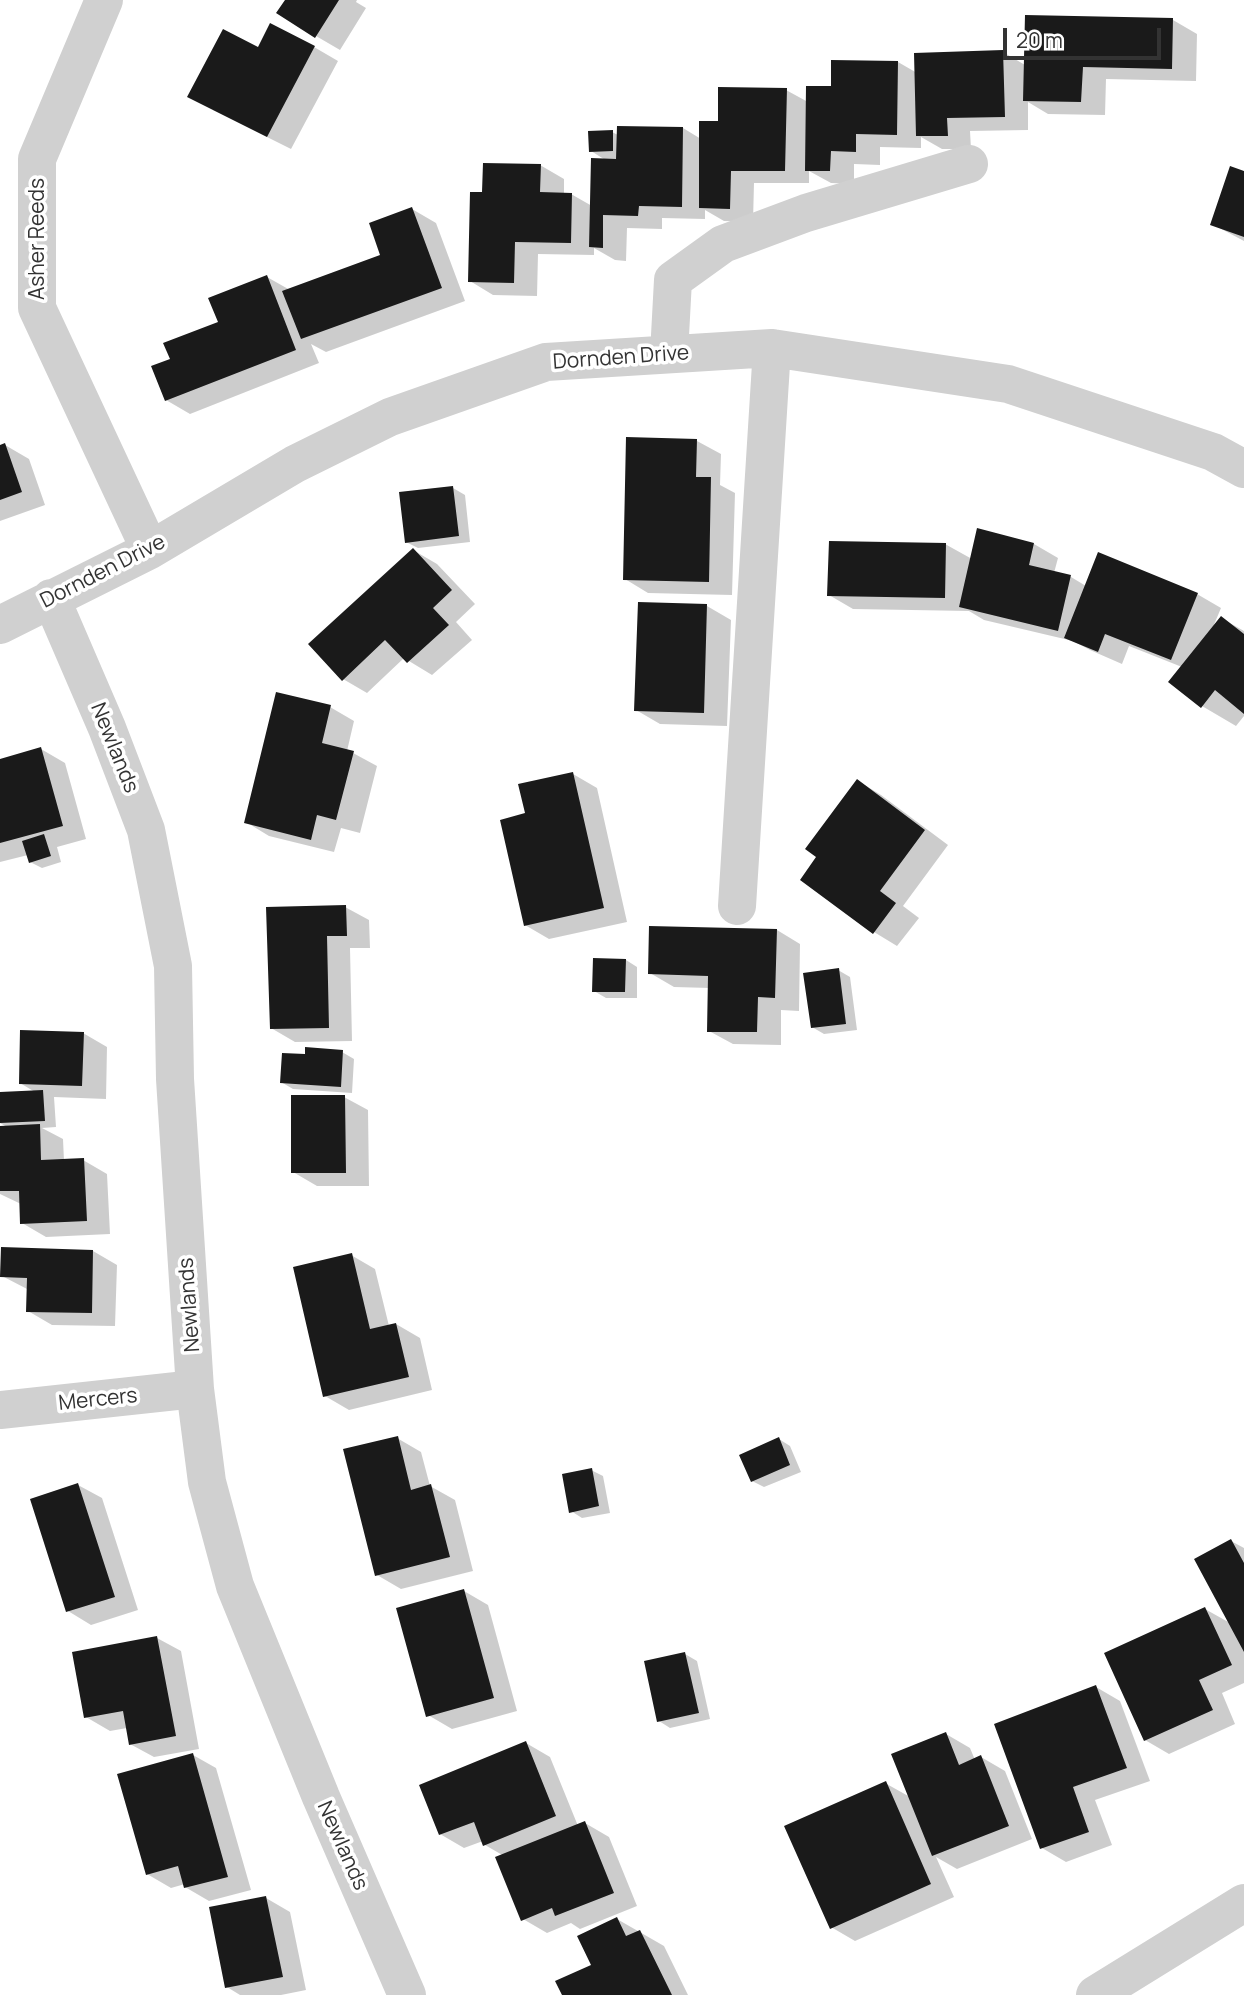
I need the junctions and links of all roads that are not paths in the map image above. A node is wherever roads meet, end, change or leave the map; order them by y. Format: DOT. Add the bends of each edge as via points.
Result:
graph roads {
  1 [pos="104,0"];
  2 [pos="969,164"];
  3 [pos="772,348"];
  4 [pos="669,354"];
  5 [pos="1244,469"];
  6 [pos="150,550"];
  7 [pos="51,598"];
  8 [pos="0,625"];
  9 [pos="737,906"];
  10 [pos="195,1389"];
  11 [pos="0,1410"];
  12 [pos="1244,1903"];
  13 [pos="407,1995"];
  14 [pos="1095,1995"];
  1 -- 6 [label="street, Asher Reeds" via="37,159 37,308"];
  2 -- 4 [label="street" via="806,213 723,244 673,280"];
  3 -- 4 [label="street, Dornden Drive"];
  3 -- 5 [label="street, Dornden Drive" via="1008,384 1213,452"];
  3 -- 9 [label="street"];
  4 -- 6 [label="street, Dornden Drive" via="546,362 390,417 295,464"];
  6 -- 7 [label="street, Dornden Drive"];
  7 -- 8 [label="street, Dornden Drive"];
  7 -- 10 [label="street, Newlands" via="146,830 173,966 174,1079"];
  10 -- 11 [label="street, Mercers"];
  10 -- 13 [label="street, Newlands" via="207,1482 235,1587"];
  12 -- 14 [label="street"];
}
